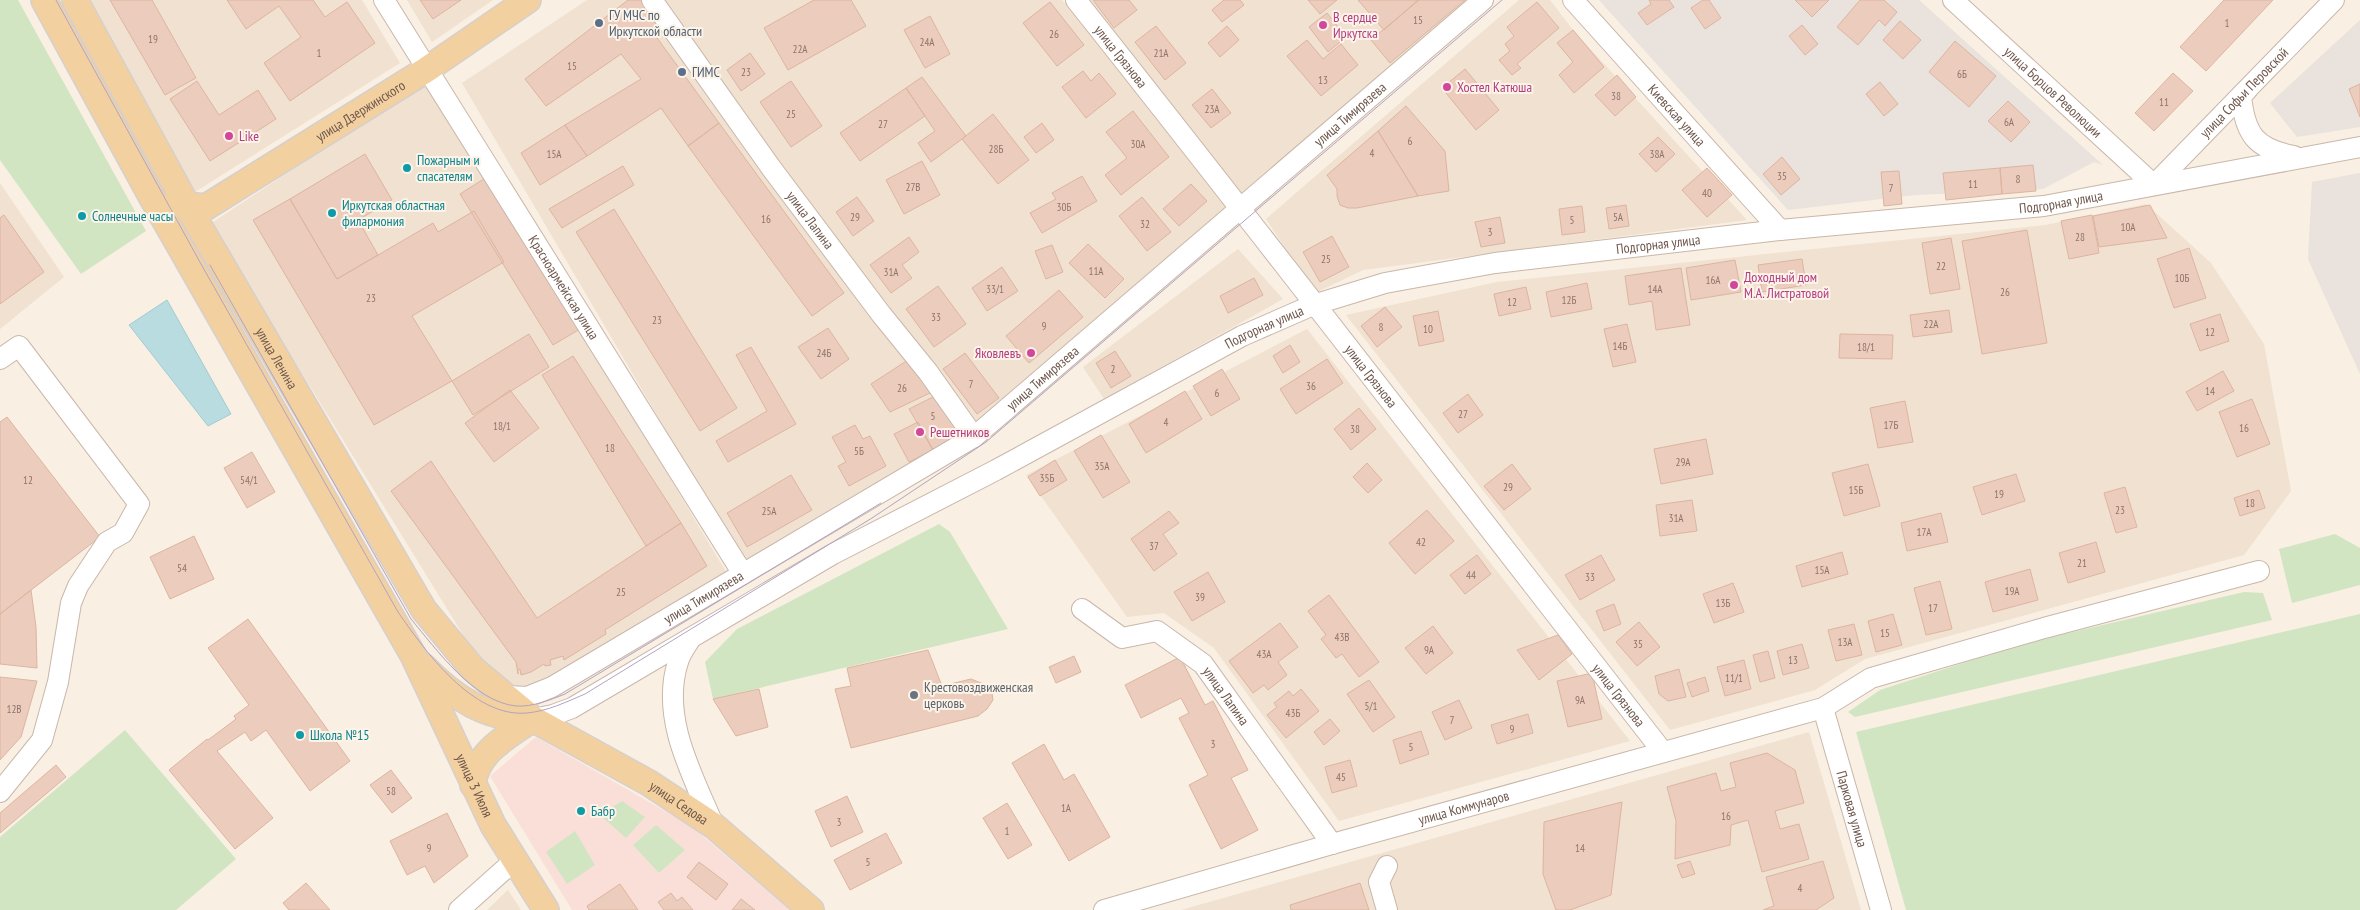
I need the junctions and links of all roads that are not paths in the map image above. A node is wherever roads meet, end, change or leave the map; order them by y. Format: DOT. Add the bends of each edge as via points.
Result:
graph roads {
  1 [pos="44,0"];
  2 [pos="75,0"];
  3 [pos="384,0"];
  4 [pos="528,0"];
  5 [pos="652,0"];
  6 [pos="1076,0"];
  7 [pos="1483,0"];
  8 [pos="1573,0"];
  9 [pos="1953,0"];
  10 [pos="2334,0"];
  11 [pos="426,70"];
  12 [pos="2247,90"];
  13 [pos="2360,147"];
  14 [pos="2302,158"];
  15 [pos="2154,185"];
  16 [pos="151,196"];
  17 [pos="188,207"];
  18 [pos="1242,208"];
  19 [pos="1780,230"];
  20 [pos="1313,305"];
  21 [pos="0,359"];
  22 [pos="974,437"];
  23 [pos="996,470"];
  24 [pos="2259,571"];
  25 [pos="742,574"];
  26 [pos="1082,609"];
  27 [pos="690,638"];
  28 [pos="413,655"];
  29 [pos="552,687"];
  30 [pos="506,696"];
  31 [pos="1823,708"];
  32 [pos="533,719"];
  33 [pos="1662,752"];
  34 [pos="473,785"];
  35 [pos="0,792"];
  36 [pos="714,826"];
  37 [pos="1332,844"];
  38 [pos="515,860"];
  39 [pos="1387,866"];
  40 [pos="459,910"];
  41 [pos="546,910"];
  42 [pos="811,910"];
  43 [pos="1104,910"];
  44 [pos="1387,910"];
  45 [pos="1881,910"];
  1 -- 16 [label="main road, улица Ленина"];
  2 -- 17 [label="main road, улица Ленина"];
  3 -- 11 [label="street, Красноармейская улица"];
  4 -- 11 [label="main road, улица Дзержинского"];
  5 -- 22 [label="street, улица Лапина" via="784,184"];
  6 -- 18 [label="street, улица Грязнова"];
  7 -- 18 [label="street, улица Тимирязева"];
  8 -- 19 [label="street, Киевская улица"];
  9 -- 15 [label="street, улица Борцов Революции"];
  10 -- 12 [label="street, улица Софьи Перовской"];
  11 -- 17 [label="main road, улица Дзержинского" via="206,207"];
  11 -- 25 [label="street, Красноармейская улица"];
  12 -- 14 [label="street" via="2241,96 2242,105 2254,139 2267,150"];
  12 -- 15 [label="street, улица Софьи Перовской"];
  13 -- 14 [label="street, Подгорная улица"];
  14 -- 15 [label="street, Подгорная улица"];
  15 -- 19 [label="street, Подгорная улица" via="2044,206"];
  16 -- 17 [label="main road"];
  16 -- 28 [label="main road, улица Ленина"];
  17 -- 30 [label="main road, улица Ленина" via="424,610 472,670"];
  18 -- 20 [label="street, улица Грязнова"];
  18 -- 22 [label="street, улица Тимирязева"];
  19 -- 20 [label="street, Подгорная улица" via="1495,262 1385,283"];
  20 -- 23 [label="street, Подгорная улица" via="1242,336"];
  20 -- 33 [label="street, улица Грязнова"];
  21 -- 35 [label="street" via="18,346 139,504 123,533 107,542 78,586 71,604 58,682 42,740"];
  22 -- 25 [label="street, улица Тимирязева"];
  23 -- 27 [label="street, улица Тимирязева" via="833,554"];
  24 -- 31 [label="street, улица Коммунаров" via="1870,678"];
  25 -- 29 [label="street, улица Тимирязева"];
  26 -- 37 [label="street, улица Лапина" via="1122,638 1157,631 1203,664"];
  27 -- 32 [label="street, улица Тимирязева" via="572,708"];
  27 -- 36 [label="street" via="674,674 672,708 689,766"];
  28 -- 32 [label="main road" via="451,692 474,705 491,714"];
  28 -- 34 [label="main road, улица 3 Июля"];
  29 -- 30 [label="street, улица Тимирязева" via="527,697"];
  29 -- 32 [label="street"];
  30 -- 32 [label="main road, улица Ленина"];
  31 -- 33 [label="street, улица Коммунаров"];
  31 -- 45 [label="street, Парковая улица"];
  32 -- 34 [label="main road" via="501,741 481,761"];
  32 -- 36 [label="main road, улица Седова" via="649,783"];
  33 -- 37 [label="street, улица Коммунаров"];
  34 -- 38 [label="main road, улица 3 Июля"];
  36 -- 42 [label="main road, улица Седова"];
  37 -- 43 [label="street, улица Коммунаров"];
  38 -- 40 [label="street"];
  38 -- 41 [label="main road, улица 3 Июля"];
  39 -- 44 [label="street" via="1379,882"];
}
